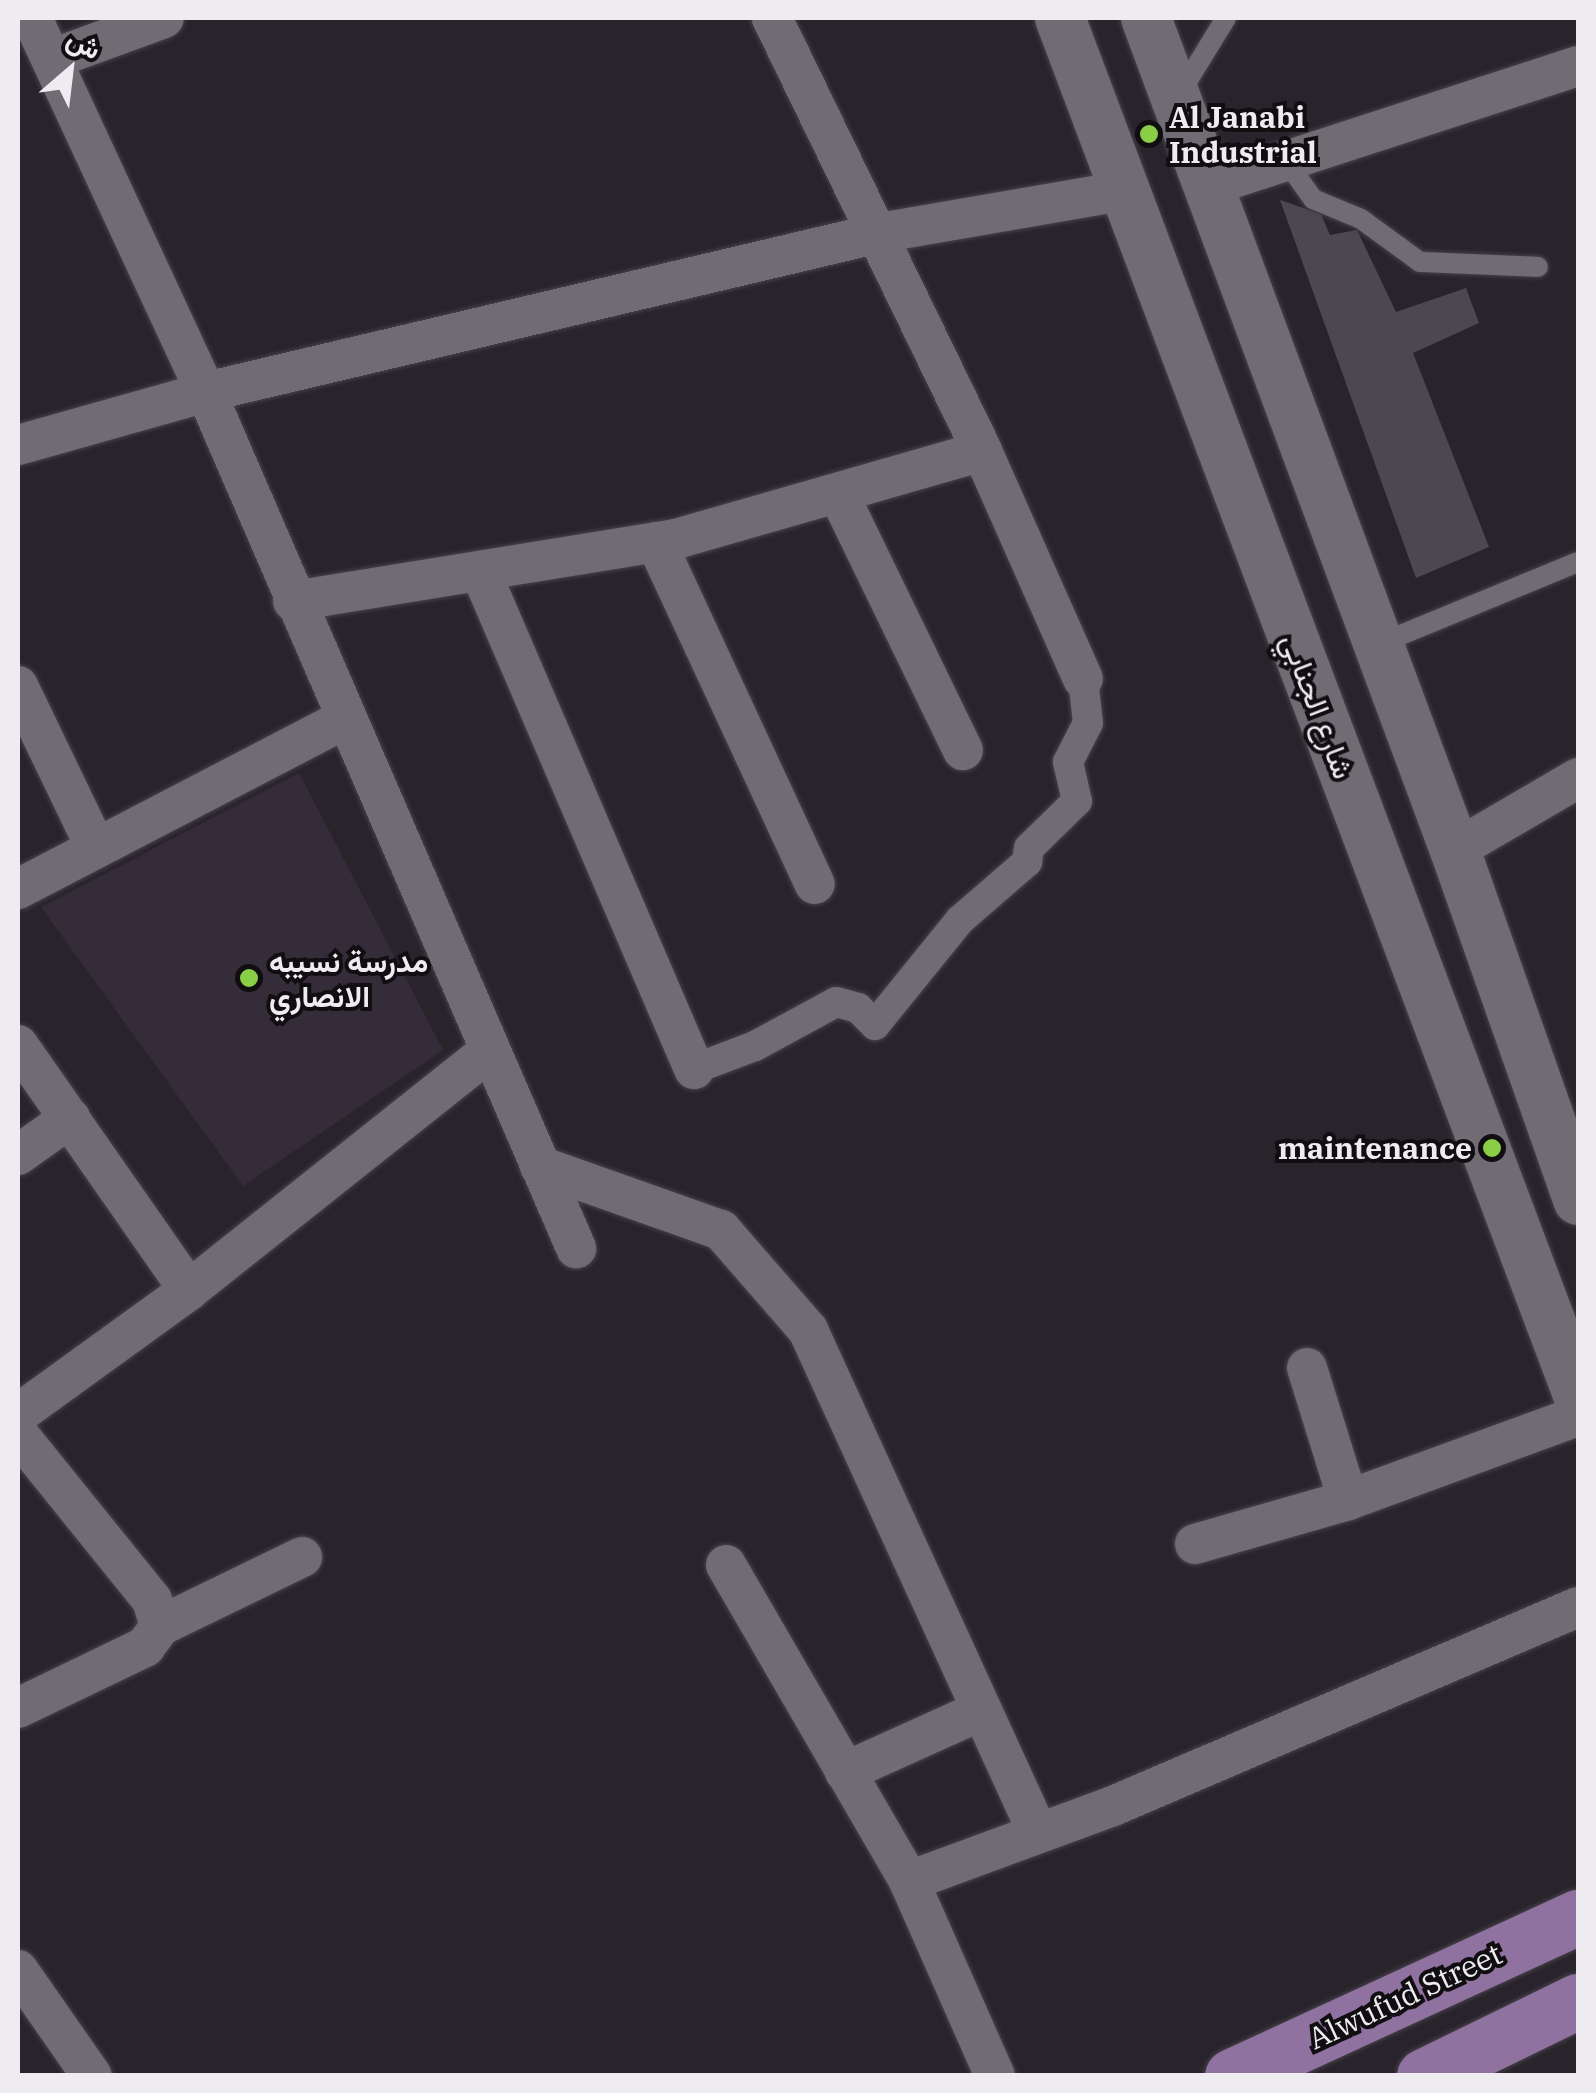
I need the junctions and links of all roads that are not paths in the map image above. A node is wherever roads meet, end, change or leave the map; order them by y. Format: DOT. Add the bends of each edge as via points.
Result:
graph roads {
  1 [pos="32,18"];
  2 [pos="164,18"];
  3 [pos="772,18"];
  4 [pos="1060,18"];
  5 [pos="1146,18"];
  6 [pos="1226,18"];
  7 [pos="52,58"];
  8 [pos="1578,66"];
  9 [pos="1177,99"];
  10 [pos="1286,161"];
  11 [pos="1209,186"];
  12 [pos="1124,191"];
  13 [pos="879,233"];
  14 [pos="1538,267"];
  15 [pos="206,392"];
  16 [pos="18,445"];
  17 [pos="982,452"];
  18 [pos="838,493"];
  19 [pos="656,542"];
  20 [pos="1578,562"];
  21 [pos="481,573"];
  22 [pos="294,601"];
  23 [pos="1378,644"];
  24 [pos="1084,679"];
  25 [pos="18,686"];
  26 [pos="346,718"];
  27 [pos="963,750"];
  28 [pos="1578,778"];
  29 [pos="96,848"];
  30 [pos="1455,850"];
  31 [pos="814,884"];
  32 [pos="18,888"];
  33 [pos="18,1045"];
  34 [pos="490,1051"];
  35 [pos="694,1069"];
  36 [pos="70,1118"];
  37 [pos="18,1155"];
  38 [pos="540,1166"];
  39 [pos="1578,1200"];
  40 [pos="576,1248"];
  41 [pos="189,1290"];
  42 [pos="1307,1368"];
  43 [pos="1578,1394"];
  44 [pos="18,1414"];
  45 [pos="1578,1416"];
  46 [pos="18,1434"];
  47 [pos="1348,1500"];
  48 [pos="1195,1544"];
  49 [pos="302,1557"];
  50 [pos="726,1565"];
  51 [pos="1578,1607"];
  52 [pos="160,1626"];
  53 [pos="18,1708"];
  54 [pos="982,1710"];
  55 [pos="846,1772"];
  56 [pos="1038,1833"];
  57 [pos="909,1881"];
  58 [pos="1578,1917"];
  59 [pos="18,1970"];
  60 [pos="1578,2001"];
  61 [pos="92,2076"];
  62 [pos="995,2076"];
  63 [pos="1232,2076"];
  64 [pos="1424,2076"];
  1 -- 7 [label="street"];
  2 -- 7 [label="street"];
  3 -- 13 [label="street"];
  4 -- 12 [label="street, شارع الجنابي"];
  5 -- 9 [label="street"];
  6 -- 9 [label="lane"];
  7 -- 15 [label="street"];
  8 -- 10 [label="street"];
  9 -- 11 [label="street"];
  10 -- 11 [label="street"];
  10 -- 14 [label="lane" via="1313,199 1362,219 1420,262"];
  11 -- 23 [label="street"];
  12 -- 13 [label="street"];
  12 -- 43 [label="street, شارع الجنابي"];
  13 -- 15 [label="street"];
  13 -- 17 [label="street"];
  15 -- 16 [label="street"];
  15 -- 22 [label="street"];
  17 -- 18 [label="street"];
  17 -- 24 [label="street"];
  18 -- 19 [label="street"];
  18 -- 27 [label="street"];
  19 -- 21 [label="street"];
  19 -- 31 [label="street"];
  20 -- 23 [label="lane"];
  21 -- 22 [label="street"];
  21 -- 35 [label="street"];
  22 -- 26 [label="street"];
  23 -- 30 [label="street"];
  24 -- 35 [label="street" via="1088,723 1068,762 1077,801 1028,848 1027,862 960,920 875,1025 858,1008 836,1002 755,1046"];
  25 -- 29 [label="street"];
  26 -- 29 [label="street"];
  26 -- 34 [label="street"];
  28 -- 30 [label="street"];
  29 -- 32 [label="street"];
  30 -- 39 [label="street"];
  33 -- 36 [label="street"];
  34 -- 38 [label="street"];
  34 -- 41 [label="street"];
  36 -- 37 [label="street"];
  36 -- 41 [label="street"];
  38 -- 40 [label="street"];
  38 -- 54 [label="street" via="720,1230 808,1330"];
  41 -- 44 [label="street"];
  42 -- 47 [label="street"];
  45 -- 47 [label="street"];
  46 -- 52 [label="street" via="152,1600"];
  47 -- 48 [label="street"];
  49 -- 52 [label="street"];
  50 -- 55 [label="street"];
  51 -- 56 [label="street"];
  52 -- 53 [label="street" via="146,1647"];
  54 -- 55 [label="street"];
  54 -- 56 [label="street"];
  55 -- 57 [label="street"];
  56 -- 57 [label="street"];
  57 -- 62 [label="street"];
  58 -- 63 [label="main road, Alwufud Street"];
  59 -- 61 [label="street"];
  60 -- 64 [label="main road"];
}
